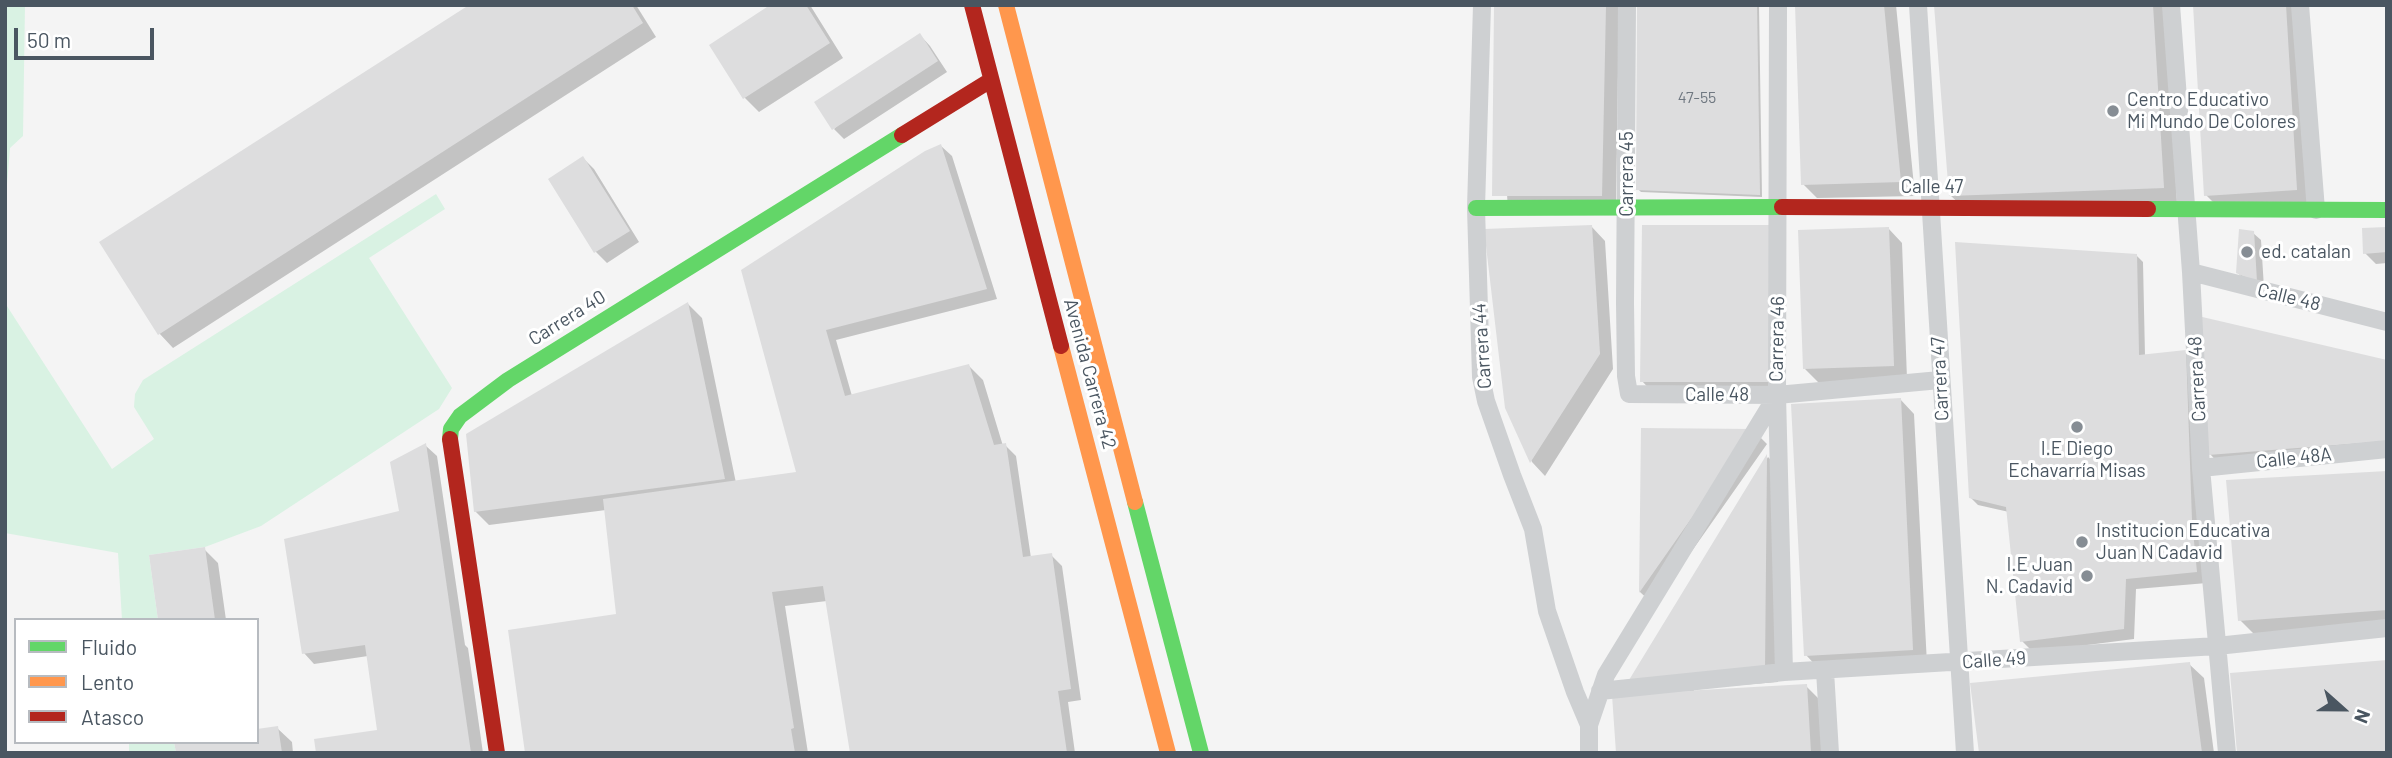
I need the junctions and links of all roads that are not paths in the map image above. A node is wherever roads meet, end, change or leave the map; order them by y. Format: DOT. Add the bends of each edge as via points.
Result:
graph roads {
  1 [pos="972,5"];
  2 [pos="1006,5"];
  3 [pos="1482,5"];
  4 [pos="1627,5"];
  5 [pos="1778,5"];
  6 [pos="1918,5"];
  7 [pos="2171,5"];
  8 [pos="2300,5"];
  9 [pos="991,80"];
  10 [pos="1627,206"];
  11 [pos="1779,207"];
  12 [pos="1476,208"];
  13 [pos="1931,208"];
  14 [pos="2186,209"];
  15 [pos="2316,209"];
  16 [pos="2387,210"];
  17 [pos="2191,272"];
  18 [pos="2387,321"];
  19 [pos="1626,342"];
  20 [pos="1940,380"];
  21 [pos="1777,395"];
  22 [pos="2387,449"];
  23 [pos="2201,468"];
  24 [pos="2387,628"];
  25 [pos="2217,646"];
  26 [pos="1959,662"];
  27 [pos="1825,671"];
  28 [pos="1784,672"];
  29 [pos="1600,691"];
  30 [pos="1589,725"];
  31 [pos="497,753"];
  32 [pos="1168,753"];
  33 [pos="1201,753"];
  34 [pos="1590,753"];
  35 [pos="1830,753"];
  36 [pos="1965,753"];
  37 [pos="2227,753"];
  1 -- 9 [label="main road, Avenida Carrera 42"];
  2 -- 33 [label="main road, Avenida Carrera 42"];
  3 -- 12 [label="street, Carrera 44"];
  4 -- 10 [label="street, Carrera 45"];
  5 -- 11 [label="street, Carrera 46"];
  6 -- 13 [label="street, Carrera 47"];
  7 -- 14 [label="street, Carrera 48"];
  8 -- 15 [label="street"];
  9 -- 31 [label="main road, Carrera 40" via="508,380 460,416 449,443"];
  9 -- 32 [label="main road, Avenida Carrera 42"];
  10 -- 11 [label="main road, Calle 47"];
  10 -- 12 [label="main road, Calle 47"];
  10 -- 19 [label="street, Carrera 45"];
  11 -- 13 [label="main road, Calle 47"];
  11 -- 21 [label="street, Carrera 46"];
  12 -- 30 [label="street, Carrera 44" via="1481,377 1533,529 1547,611"];
  13 -- 14 [label="main road, Calle 47"];
  13 -- 20 [label="street, Carrera 47"];
  14 -- 15 [label="main road, Calle 47"];
  14 -- 17 [label="street, Carrera 48"];
  15 -- 16 [label="main road, Calle 47"];
  17 -- 18 [label="street, Calle 48"];
  17 -- 23 [label="street, Carrera 48"];
  19 -- 21 [label="street, Calle 48" via="1629,394"];
  20 -- 21 [label="street, Calle 48"];
  20 -- 26 [label="street, Carrera 47"];
  21 -- 28 [label="street, Carrera 46"];
  21 -- 29 [label="street"];
  22 -- 23 [label="street, Calle 48A"];
  23 -- 25 [label="street, Carrera 48"];
  24 -- 25 [label="street, Calle 49"];
  25 -- 26 [label="street, Calle 49"];
  25 -- 37 [label="street, Carrera 48"];
  26 -- 27 [label="street, Calle 49"];
  26 -- 36 [label="street, Carrera 47"];
  27 -- 28 [label="street, Calle 49"];
  27 -- 35 [label="street"];
  28 -- 29 [label="street, Calle 49"];
  29 -- 30 [label="street"];
  30 -- 34 [label="street, Carrera 44"];
}
